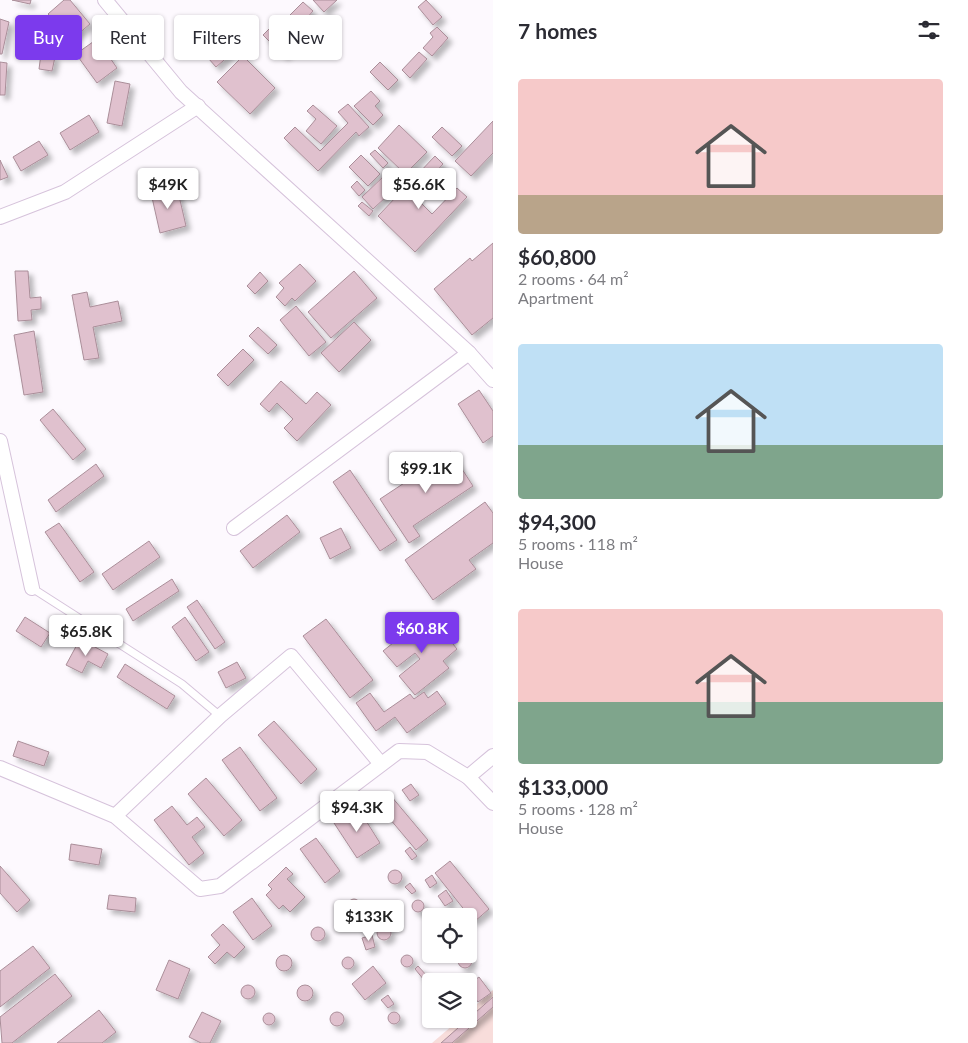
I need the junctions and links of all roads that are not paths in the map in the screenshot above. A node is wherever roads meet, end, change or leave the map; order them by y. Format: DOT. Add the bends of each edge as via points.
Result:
graph roads {
  1 [pos="104,0"];
  2 [pos="198,106"];
  3 [pos="0,217"];
  4 [pos="469,353"];
  5 [pos="493,380"];
  6 [pos="0,441"];
  7 [pos="234,528"];
  8 [pos="32,588"];
  9 [pos="220,716"];
  10 [pos="493,756"];
  11 [pos="381,764"];
  12 [pos="0,768"];
  13 [pos="468,777"];
  14 [pos="493,802"];
  15 [pos="115,816"];
  1 -- 2 [label="street" via="181,92"];
  2 -- 3 [label="street" via="65,192"];
  2 -- 4 [label="street"];
  4 -- 5 [label="street"];
  4 -- 7 [label="street"];
  6 -- 8 [label="street"];
  8 -- 9 [label="lane" via="182,684"];
  9 -- 11 [label="street" via="291,656"];
  9 -- 15 [label="street"];
  10 -- 13 [label="street"];
  11 -- 13 [label="street" via="399,751 427,752"];
  11 -- 15 [label="street" via="220,886 200,889"];
  12 -- 15 [label="street"];
  13 -- 14 [label="street"];
}
